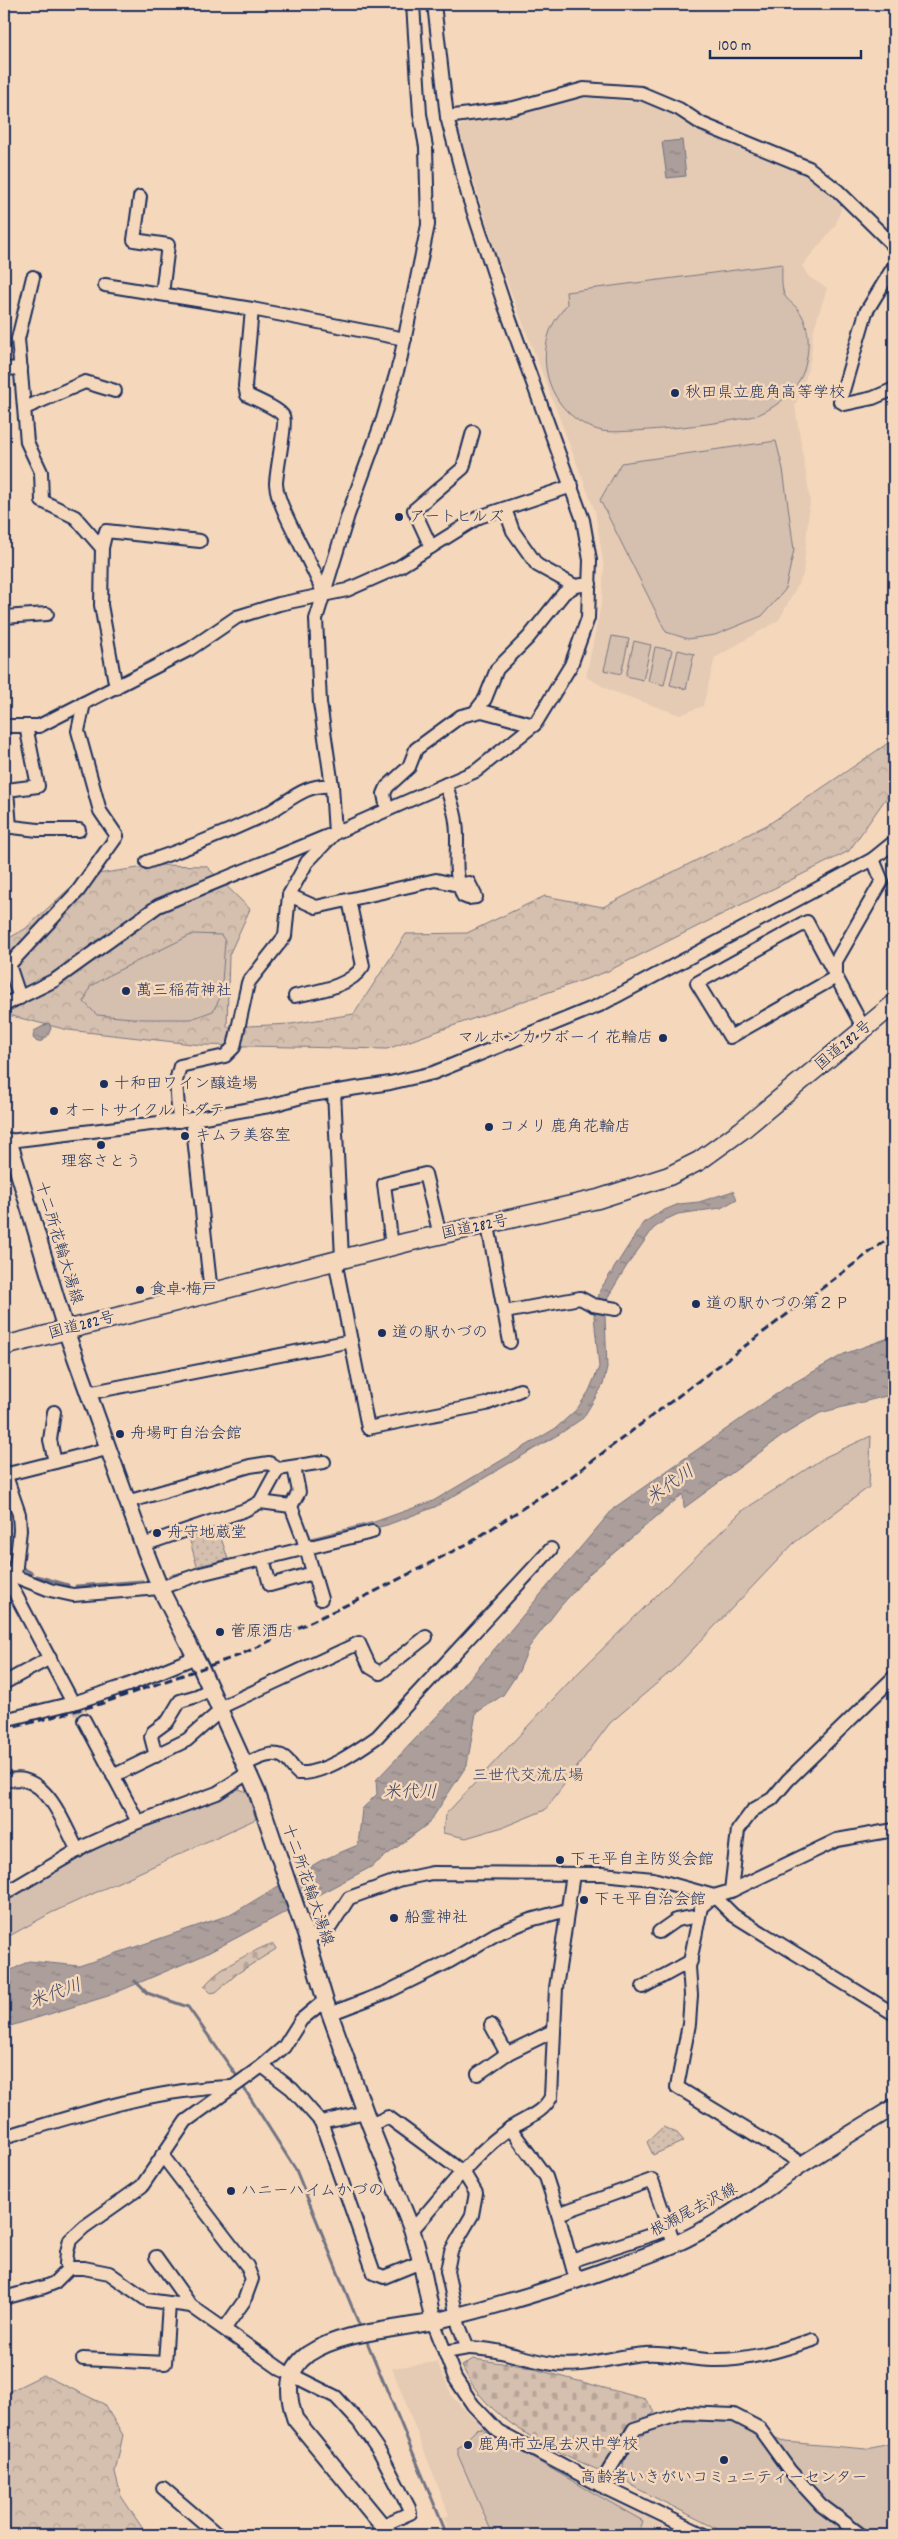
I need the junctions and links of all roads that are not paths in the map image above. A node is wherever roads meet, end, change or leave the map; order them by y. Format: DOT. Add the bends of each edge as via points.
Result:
graph roads {
  1 [pos="413,4"];
  2 [pos="434,4"];
  3 [pos="447,117"];
  4 [pos="140,197"];
  5 [pos="894,246"];
  6 [pos="894,266"];
  7 [pos="33,277"];
  8 [pos="105,285"];
  9 [pos="162,294"];
  10 [pos="252,309"];
  11 [pos="405,339"];
  12 [pos="21,368"];
  13 [pos="4,369"];
  14 [pos="894,389"];
  15 [pos="115,391"];
  16 [pos="25,408"];
  17 [pos="473,432"];
  18 [pos="572,486"];
  19 [pos="505,509"];
  20 [pos="200,541"];
  21 [pos="431,547"];
  22 [pos="102,548"];
  23 [pos="590,584"];
  24 [pos="575,586"];
  25 [pos="323,593"];
  26 [pos="47,614"];
  27 [pos="4,617"];
  28 [pos="116,688"];
  29 [pos="84,703"];
  30 [pos="475,712"];
  31 [pos="534,725"];
  32 [pos="4,726"];
  33 [pos="26,726"];
  34 [pos="446,784"];
  35 [pos="332,786"];
  36 [pos="387,810"];
  37 [pos="7,827"];
  38 [pos="79,830"];
  39 [pos="335,833"];
  40 [pos="894,842"];
  41 [pos="873,860"];
  42 [pos="147,862"];
  43 [pos="290,895"];
  44 [pos="349,900"];
  45 [pos="26,948"];
  46 [pos="4,959"];
  47 [pos="836,977"];
  48 [pos="295,996"];
  49 [pos="20,998"];
  50 [pos="894,1004"];
  51 [pos="4,1005"];
  52 [pos="864,1029"];
  53 [pos="334,1091"];
  54 [pos="185,1120"];
  55 [pos="6,1142"];
  56 [pos="488,1226"];
  57 [pos="440,1236"];
  58 [pos="392,1246"];
  59 [pos="338,1259"];
  60 [pos="211,1293"];
  61 [pos="613,1309"];
  62 [pos="505,1312"];
  63 [pos="66,1331"];
  64 [pos="351,1341"];
  65 [pos="510,1342"];
  66 [pos="4,1346"];
  67 [pos="520,1390"];
  68 [pos="88,1394"];
  69 [pos="54,1412"];
  70 [pos="107,1449"];
  71 [pos="55,1462"];
  72 [pos="324,1462"];
  73 [pos="294,1467"];
  74 [pos="278,1469"];
  75 [pos="4,1473"];
  76 [pos="127,1502"];
  77 [pos="260,1502"];
  78 [pos="291,1506"];
  79 [pos="372,1532"];
  80 [pos="304,1543"];
  81 [pos="143,1545"];
  82 [pos="551,1548"];
  83 [pos="263,1559"];
  84 [pos="313,1573"];
  85 [pos="8,1577"];
  86 [pos="160,1588"];
  87 [pos="321,1599"];
  88 [pos="426,1637"];
  89 [pos="196,1657"];
  90 [pos="50,1658"];
  91 [pos="894,1677"];
  92 [pos="4,1683"];
  93 [pos="211,1689"];
  94 [pos="73,1703"];
  95 [pos="220,1709"];
  96 [pos="4,1720"];
  97 [pos="84,1720"];
  98 [pos="156,1756"];
  99 [pos="246,1769"];
  100 [pos="114,1776"];
  101 [pos="4,1781"];
  102 [pos="138,1822"];
  103 [pos="894,1830"];
  104 [pos="78,1851"];
  105 [pos="573,1874"];
  106 [pos="731,1891"];
  107 [pos="4,1894"];
  108 [pos="714,1896"];
  109 [pos="567,1910"];
  110 [pos="699,1916"];
  111 [pos="658,1932"];
  112 [pos="308,1939"];
  113 [pos="691,1961"];
  114 [pos="643,1987"];
  115 [pos="328,2006"];
  116 [pos="894,2014"];
  117 [pos="491,2025"];
  118 [pos="553,2031"];
  119 [pos="507,2054"];
  120 [pos="262,2066"];
  121 [pos="478,2074"];
  122 [pos="231,2087"];
  123 [pos="894,2107"];
  124 [pos="368,2119"];
  125 [pos="321,2122"];
  126 [pos="510,2128"];
  127 [pos="4,2137"];
  128 [pos="162,2155"];
  129 [pos="803,2164"];
  130 [pos="464,2173"];
  131 [pos="558,2214"];
  132 [pos="669,2229"];
  133 [pos="412,2230"];
  134 [pos="674,2244"];
  135 [pos="156,2257"];
  136 [pos="571,2261"];
  137 [pos="421,2262"];
  138 [pos="69,2268"];
  139 [pos="576,2280"];
  140 [pos="4,2298"];
  141 [pos="168,2304"];
  142 [pos="191,2306"];
  143 [pos="457,2316"];
  144 [pos="434,2322"];
  145 [pos="225,2328"];
  146 [pos="813,2340"];
  147 [pos="468,2348"];
  148 [pos="445,2352"];
  149 [pos="83,2359"];
  150 [pos="291,2375"];
  151 [pos="600,2485"];
  152 [pos="163,2488"];
  153 [pos="204,2531"];
  154 [pos="385,2531"];
  155 [pos="218,2535"];
  156 [pos="704,2535"];
  157 [pos="861,2535"];
  1 -- 11 [label="street" via="420,114 426,147 428,225"];
  2 -- 3 [label="street"];
  3 -- 5 [label="street" via="514,108 584,89 640,93 679,109 702,124 809,168 838,191"];
  3 -- 18 [label="street" via="503,301"];
  4 -- 9 [label="street" via="134,240 168,245"];
  6 -- 14 [label="street" via="866,312 840,401 844,404 873,398"];
  7 -- 12 [label="street" via="18,339"];
  8 -- 9 [label="street"];
  9 -- 10 [label="street"];
  10 -- 11 [label="street"];
  10 -- 25 [label="street" via="247,394 282,414 286,421 279,446 276,485"];
  11 -- 25 [label="street" via="383,419"];
  12 -- 13 [label="street"];
  12 -- 16 [label="street"];
  15 -- 16 [label="street" via="85,382"];
  16 -- 22 [label="street" via="27,442 41,472 42,501 75,518"];
  17 -- 21 [label="street" via="463,468 414,510"];
  18 -- 19 [label="street"];
  18 -- 23 [label="street" via="583,520 590,560"];
  19 -- 21 [label="street" via="479,517"];
  19 -- 24 [label="street" via="513,531 537,565"];
  20 -- 22 [label="street" via="106,531"];
  21 -- 25 [label="street" via="399,567 347,590"];
  22 -- 28 [label="street" via="101,605"];
  23 -- 24 [label="street"];
  23 -- 31 [label="street" via="588,618 570,665"];
  24 -- 30 [label="street" via="564,593 528,638 497,669 485,699"];
  25 -- 28 [label="street" via="237,617 190,649"];
  25 -- 35 [label="street" via="316,619 317,664"];
  26 -- 27 [label="street"];
  28 -- 29 [label="street"];
  29 -- 33 [label="street" via="40,726"];
  29 -- 45 [label="street" via="78,731 100,811 117,836 78,891"];
  30 -- 31 [label="street"];
  30 -- 36 [label="street" via="461,716 416,749 409,767 387,787 384,794"];
  31 -- 34 [label="street" via="476,771"];
  32 -- 33 [label="street"];
  33 -- 37 [label="street" via="38,786 7,790"];
  34 -- 36 [label="street"];
  34 -- 44 [label="street" via="456,822 458,885 436,880"];
  35 -- 39 [label="street"];
  35 -- 42 [label="street" via="322,785 294,795 264,815"];
  36 -- 39 [label="street"];
  37 -- 38 [label="street"];
  39 -- 43 [label="street" via="307,862"];
  39 -- 49 [label="street" via="158,906 55,980"];
  40 -- 41 [label="street"];
  41 -- 47 [label="street" via="882,881 836,961"];
  41 -- 53 [label="street" via="600,1005 433,1072"];
  43 -- 44 [label="street" via="316,907"];
  43 -- 54 [label="street" via="285,936 248,983 234,1047 225,1056 180,1066 176,1082"];
  44 -- 48 [label="street" via="363,966 357,975 327,989"];
  45 -- 46 [label="street"];
  45 -- 49 [label="street" via="9,965"];
  47 -- 47 [label="street" via="807,922 697,983 730,1037"];
  47 -- 52 [label="street"];
  49 -- 51 [label="street"];
  50 -- 52 [label="highway, 国道282号"];
  52 -- 56 [label="highway, 国道282号" via="742,1130 699,1161 669,1176 598,1200"];
  53 -- 54 [label="street"];
  53 -- 59 [label="street"];
  54 -- 55 [label="street"];
  54 -- 60 [label="street"];
  55 -- 63 [label="main road, 十二所花輪大湯線"];
  56 -- 57 [label="highway, 国道282号"];
  56 -- 62 [label="street"];
  57 -- 58 [label="highway, 国道282号"];
  57 -- 58 [label="street" via="425,1174 384,1184"];
  58 -- 59 [label="highway, 国道282号"];
  59 -- 60 [label="highway, 国道282号"];
  59 -- 64 [label="street"];
  60 -- 63 [label="highway, 国道282号"];
  61 -- 62 [label="street" via="580,1298"];
  62 -- 65 [label="street"];
  63 -- 66 [label="highway, 国道282号"];
  63 -- 68 [label="main road, 十二所花輪大湯線"];
  64 -- 67 [label="street" via="368,1428 486,1404"];
  64 -- 68 [label="street"];
  68 -- 70 [label="main road, 十二所花輪大湯線"];
  69 -- 71 [label="street" via="50,1440"];
  70 -- 71 [label="street"];
  70 -- 76 [label="main road, 十二所花輪大湯線"];
  71 -- 75 [label="street"];
  72 -- 73 [label="street"];
  73 -- 74 [label="street"];
  73 -- 78 [label="street" via="300,1492"];
  74 -- 76 [label="street" via="269,1464 250,1466"];
  74 -- 77 [label="street"];
  75 -- 85 [label="street" via="20,1514 20,1530"];
  76 -- 81 [label="main road, 十二所花輪大湯線"];
  77 -- 78 [label="street"];
  77 -- 81 [label="street"];
  78 -- 80 [label="street"];
  79 -- 80 [label="street"];
  80 -- 83 [label="street"];
  80 -- 84 [label="street"];
  81 -- 86 [label="main road, 十二所花輪大湯線"];
  82 -- 99 [label="street" via="369,1743 353,1754 308,1774 298,1773 278,1754 263,1756"];
  83 -- 84 [label="street" via="270,1585"];
  83 -- 86 [label="street" via="200,1574"];
  84 -- 87 [label="street"];
  85 -- 86 [label="street" via="73,1594"];
  85 -- 90 [label="street"];
  86 -- 89 [label="main road, 十二所花輪大湯線"];
  88 -- 95 [label="street" via="380,1673 370,1667 360,1643"];
  89 -- 93 [label="main road, 十二所花輪大湯線"];
  89 -- 94 [label="street"];
  90 -- 92 [label="street"];
  90 -- 94 [label="street"];
  91 -- 106 [label="street" via="772,1799 752,1810 738,1830"];
  93 -- 95 [label="main road, 十二所花輪大湯線"];
  93 -- 98 [label="street" via="180,1701 168,1721 153,1732"];
  94 -- 96 [label="street"];
  95 -- 98 [label="street" via="187,1740"];
  95 -- 99 [label="main road, 十二所花輪大湯線"];
  97 -- 100 [label="street"];
  98 -- 100 [label="street"];
  99 -- 102 [label="street" via="217,1793"];
  99 -- 112 [label="main road, 十二所花輪大湯線"];
  100 -- 102 [label="street"];
  101 -- 104 [label="street" via="22,1779 36,1784 47,1795"];
  102 -- 104 [label="street"];
  103 -- 106 [label="street" via="837,1840"];
  104 -- 107 [label="street"];
  105 -- 108 [label="street" via="653,1879"];
  105 -- 109 [label="street"];
  105 -- 112 [label="street" via="432,1873 399,1880 349,1898 331,1926"];
  106 -- 108 [label="street"];
  108 -- 110 [label="street" via="701,1907"];
  108 -- 116 [label="street" via="733,1915"];
  109 -- 115 [label="street" via="496,1934 387,1992"];
  109 -- 118 [label="street"];
  110 -- 111 [label="street" via="676,1920"];
  110 -- 113 [label="street"];
  112 -- 115 [label="main road, 十二所花輪大湯線"];
  113 -- 114 [label="street"];
  113 -- 129 [label="street" via="689,2024 677,2087"];
  115 -- 120 [label="street" via="301,2020 284,2047"];
  115 -- 124 [label="main road, 十二所花輪大湯線"];
  117 -- 119 [label="street"];
  118 -- 119 [label="street"];
  118 -- 126 [label="street" via="550,2097 546,2107"];
  119 -- 121 [label="street"];
  120 -- 122 [label="street"];
  120 -- 125 [label="street" via="292,2089"];
  122 -- 127 [label="street" via="135,2098"];
  122 -- 128 [label="street" via="186,2121"];
  123 -- 129 [label="main road, 根瀬尾去沢線"];
  124 -- 125 [label="street"];
  124 -- 130 [label="street" via="388,2117"];
  124 -- 133 [label="main road, 十二所花輪大湯線"];
  125 -- 137 [label="street" via="374,2273 384,2277"];
  126 -- 130 [label="street"];
  126 -- 131 [label="street" via="546,2177"];
  128 -- 138 [label="street" via="142,2186 70,2240 66,2264"];
  128 -- 145 [label="street" via="241,2258 252,2279 244,2301"];
  129 -- 134 [label="main road, 根瀬尾去沢線" via="740,2207"];
  130 -- 133 [label="street"];
  130 -- 143 [label="street" via="476,2193 472,2215 451,2251 447,2272"];
  131 -- 132 [label="street" via="652,2180"];
  131 -- 136 [label="street"];
  132 -- 134 [label="street"];
  132 -- 136 [label="street"];
  133 -- 137 [label="main road, 十二所花輪大湯線"];
  134 -- 139 [label="main road, 根瀬尾去沢線"];
  135 -- 142 [label="street"];
  136 -- 139 [label="street"];
  137 -- 144 [label="main road, 十二所花輪大湯線"];
  138 -- 140 [label="street" via="54,2283"];
  138 -- 141 [label="street" via="108,2273 146,2300"];
  139 -- 143 [label="main road, 根瀬尾去沢線"];
  141 -- 142 [label="street"];
  141 -- 149 [label="street" via="165,2363"];
  142 -- 145 [label="street"];
  143 -- 144 [label="main road, 根瀬尾去沢線"];
  143 -- 147 [label="street"];
  144 -- 148 [label="street"];
  144 -- 150 [label="main road" via="338,2341 307,2355"];
  145 -- 150 [label="street"];
  146 -- 147 [label="street" via="764,2355 733,2359 644,2354 575,2365 554,2364 488,2348"];
  147 -- 148 [label="street"];
  148 -- 151 [label="street" via="455,2378 468,2398 498,2431"];
  150 -- 154 [label="main road" via="288,2386 295,2419"];
  150 -- 154 [label="street" via="336,2396 381,2454 410,2513"];
  151 -- 156 [label="street"];
  151 -- 157 [label="street" via="634,2429 684,2413 734,2415 759,2428 790,2471 821,2505"];
  152 -- 153 [label="street"];
  153 -- 155 [label="street"];
}
